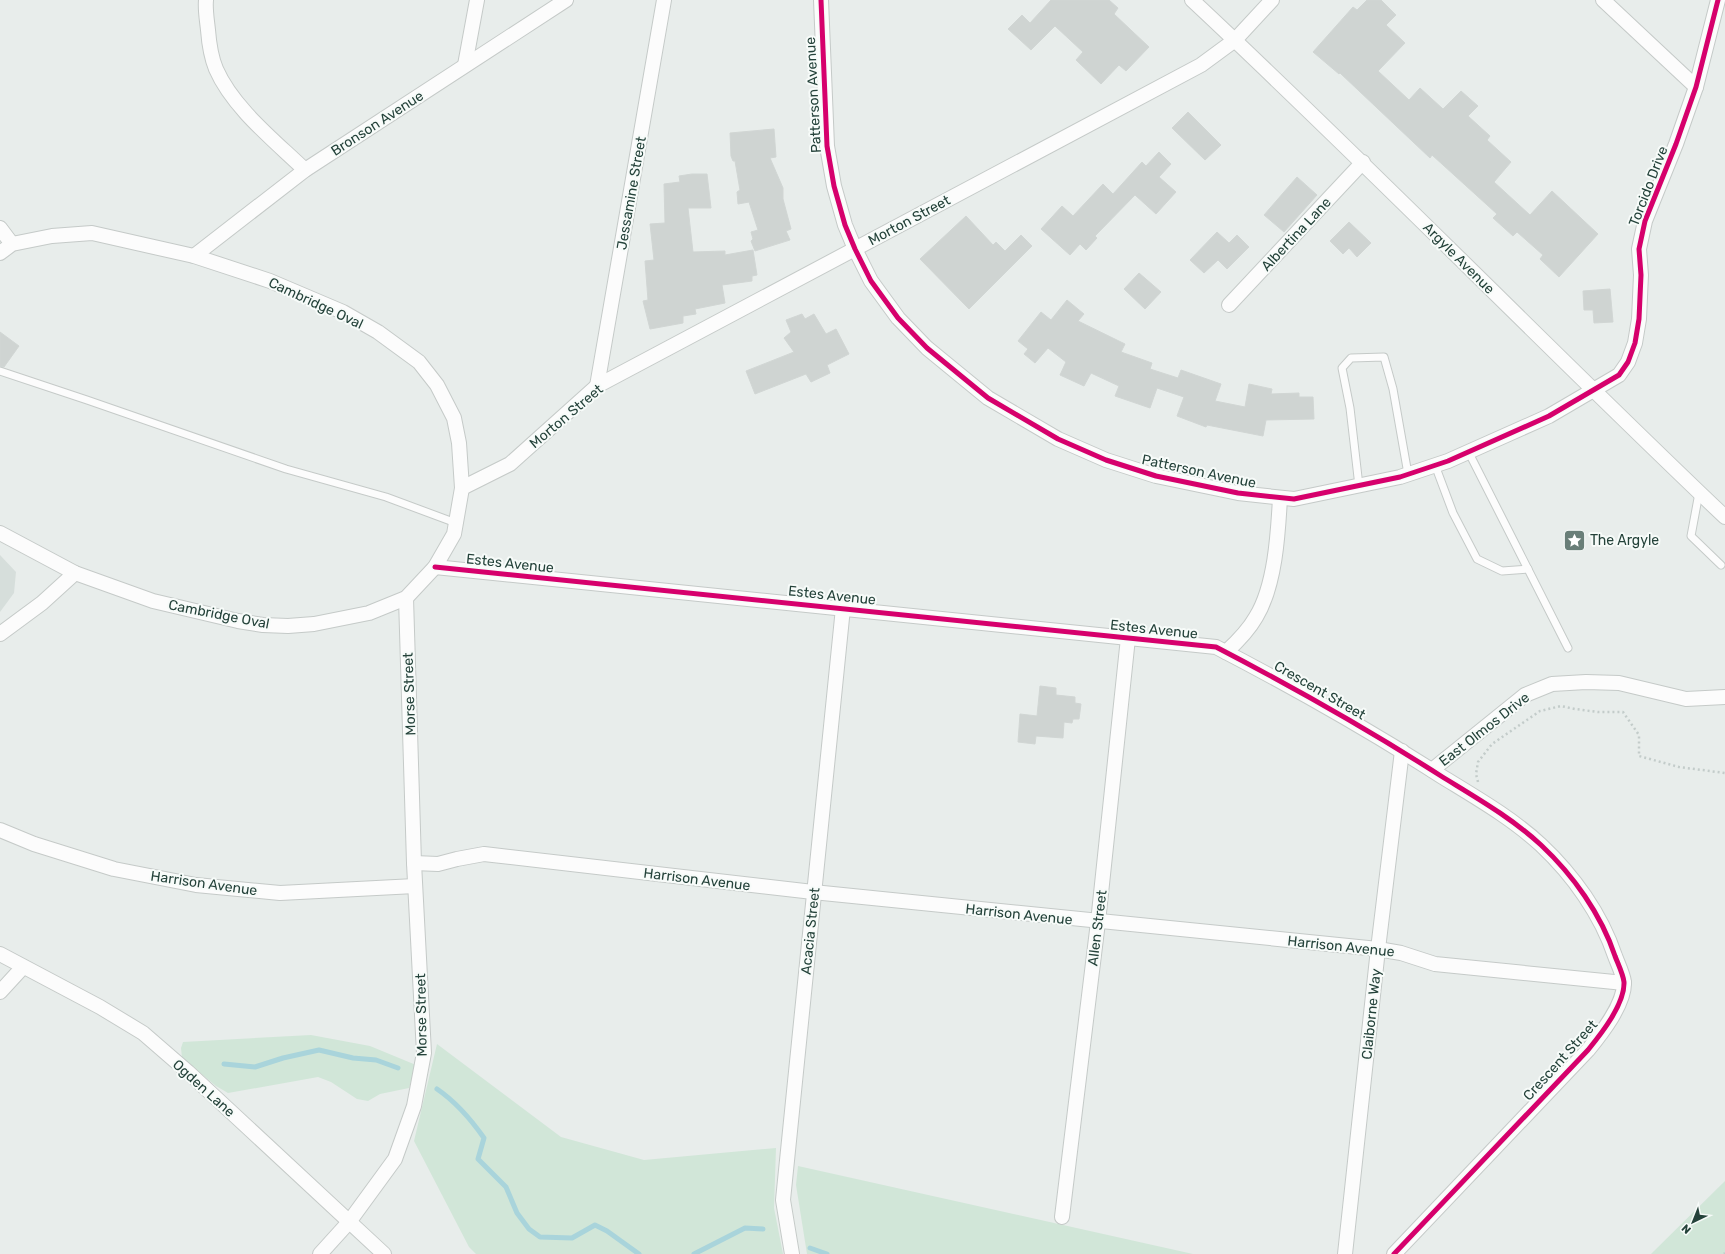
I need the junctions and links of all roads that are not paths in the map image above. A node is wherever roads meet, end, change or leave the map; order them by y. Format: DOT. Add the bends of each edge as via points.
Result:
graph roads {
  1 [pos="206,0"];
  2 [pos="476,0"];
  3 [pos="564,0"];
  4 [pos="664,0"];
  5 [pos="821,0"];
  6 [pos="1192,0"];
  7 [pos="1272,0"];
  8 [pos="1603,0"];
  9 [pos="1718,0"];
  10 [pos="1235,40"];
  11 [pos="465,65"];
  12 [pos="1696,87"];
  13 [pos="1363,162"];
  14 [pos="305,170"];
  15 [pos="0,228"];
  16 [pos="12,244"];
  17 [pos="855,249"];
  18 [pos="0,253"];
  19 [pos="194,256"];
  20 [pos="1229,305"];
  21 [pos="0,371"];
  22 [pos="597,386"];
  23 [pos="1592,389"];
  24 [pos="1468,451"];
  25 [pos="1434,465"];
  26 [pos="1408,474"];
  27 [pos="1359,486"];
  28 [pos="462,488"];
  29 [pos="1699,492"];
  30 [pos="1280,498"];
  31 [pos="1725,517"];
  32 [pos="456,523"];
  33 [pos="0,533"];
  34 [pos="1721,565"];
  35 [pos="435,567"];
  36 [pos="1528,569"];
  37 [pos="75,573"];
  38 [pos="406,598"];
  39 [pos="843,608"];
  40 [pos="0,634"];
  41 [pos="1128,638"];
  42 [pos="1568,648"];
  43 [pos="1226,652"];
  44 [pos="1725,697"];
  45 [pos="1402,751"];
  46 [pos="1432,770"];
  47 [pos="0,830"];
  48 [pos="414,863"];
  49 [pos="415,886"];
  50 [pos="813,892"];
  51 [pos="1098,922"];
  52 [pos="1378,949"];
  53 [pos="0,954"];
  54 [pos="23,967"];
  55 [pos="1624,983"];
  56 [pos="0,992"];
  57 [pos="1062,1217"];
  58 [pos="349,1222"];
  59 [pos="320,1254"];
  60 [pos="384,1254"];
  61 [pos="792,1254"];
  62 [pos="1345,1254"];
  63 [pos="1394,1254"];
  1 -- 14 [label="street" via="210,45 216,69 224,83 252,119"];
  2 -- 11 [label="street"];
  3 -- 11 [label="street, Bronson Avenue"];
  4 -- 22 [label="street, Jessamine Street"];
  5 -- 17 [label="street, Patterson Avenue" via="827,146 834,186"];
  6 -- 10 [label="street, Argyle Avenue"];
  7 -- 10 [label="street, Morton Street"];
  8 -- 12 [label="street"];
  9 -- 12 [label="street, Torcido Drive"];
  10 -- 13 [label="street, Argyle Avenue"];
  10 -- 17 [label="street, Morton Street" via="1201,65"];
  11 -- 14 [label="street, Bronson Avenue"];
  12 -- 23 [label="street, Torcido Drive" via="1645,221 1639,249 1641,290 1635,343 1628,362 1618,375"];
  13 -- 20 [label="street, Albertina Lane"];
  13 -- 23 [label="street, Argyle Avenue"];
  14 -- 19 [label="street, Bronson Avenue"];
  15 -- 16 [label="street"];
  16 -- 18 [label="street, Cambridge Oval"];
  16 -- 19 [label="street, Cambridge Oval" via="52,236 92,233"];
  17 -- 22 [label="street, Morton Street"];
  17 -- 30 [label="street, Patterson Avenue" via="876,287 898,318 927,348 988,398 1051,435 1106,460 1156,476 1238,493"];
  19 -- 28 [label="street, Cambridge Oval" via="270,281 343,312 378,332 419,362 437,385 454,418 460,443"];
  21 -- 32 [label="lane" via="286,469 386,497"];
  22 -- 28 [label="street, Morton Street" via="510,464"];
  23 -- 24 [label="street, Patterson Avenue" via="1549,416"];
  23 -- 29 [label="street, Argyle Avenue"];
  24 -- 25 [label="street, Patterson Avenue"];
  24 -- 36 [label="lane"];
  25 -- 26 [label="street, Patterson Avenue"];
  25 -- 36 [label="lane" via="1453,513 1477,559 1502,571"];
  26 -- 27 [label="street, Patterson Avenue"];
  26 -- 27 [label="lane" via="1393,389 1384,357 1351,358 1342,368 1350,408"];
  27 -- 30 [label="street, Patterson Avenue" via="1294,499"];
  28 -- 32 [label="street, Cambridge Oval"];
  29 -- 31 [label="street, Argyle Avenue"];
  29 -- 34 [label="lane" via="1691,536"];
  30 -- 43 [label="street" via="1277,540 1269,584 1256,617 1241,638"];
  32 -- 35 [label="street, Cambridge Oval" via="454,534"];
  33 -- 37 [label="street, Cambridge Oval"];
  35 -- 38 [label="street, Cambridge Oval"];
  35 -- 39 [label="street, Estes Avenue"];
  36 -- 42 [label="lane"];
  37 -- 38 [label="street, Cambridge Oval" via="153,601 263,625 301,625 339,620 369,613"];
  37 -- 40 [label="street" via="42,603"];
  38 -- 48 [label="street, Morse Street"];
  39 -- 41 [label="street, Estes Avenue"];
  39 -- 50 [label="street, Acacia Street"];
  41 -- 43 [label="street, Estes Avenue" via="1216,647"];
  41 -- 51 [label="street, Allen Street"];
  43 -- 45 [label="street, Crescent Street"];
  44 -- 46 [label="street, East Olmos Drive" via="1686,699 1619,683 1552,684 1525,695"];
  45 -- 46 [label="street, Crescent Street"];
  45 -- 52 [label="street, Claiborne Way"];
  46 -- 55 [label="street" via="1484,803 1540,845 1566,871 1610,937"];
  47 -- 49 [label="street, Harrison Avenue" via="34,844 114,869 196,885 280,893"];
  48 -- 49 [label="street, Morse Street"];
  48 -- 50 [label="street, Harrison Avenue" via="438,864 484,854"];
  49 -- 58 [label="street, Morse Street" via="424,1053 414,1106 395,1159"];
  50 -- 51 [label="street, Harrison Avenue"];
  50 -- 61 [label="street, Acacia Street" via="783,1200"];
  51 -- 52 [label="street, Harrison Avenue"];
  51 -- 57 [label="street, Allen Street"];
  52 -- 55 [label="street, Harrison Avenue" via="1435,964"];
  52 -- 62 [label="street, Claiborne Way"];
  53 -- 54 [label="street, Ogden Lane"];
  54 -- 56 [label="street"];
  54 -- 58 [label="street, Ogden Lane" via="100,1007 143,1034 188,1072"];
  55 -- 63 [label="street, Crescent Street" via="1619,1003 1606,1028 1588,1050"];
  58 -- 59 [label="street, Morse Street"];
  58 -- 60 [label="street, Ogden Lane"];
}
